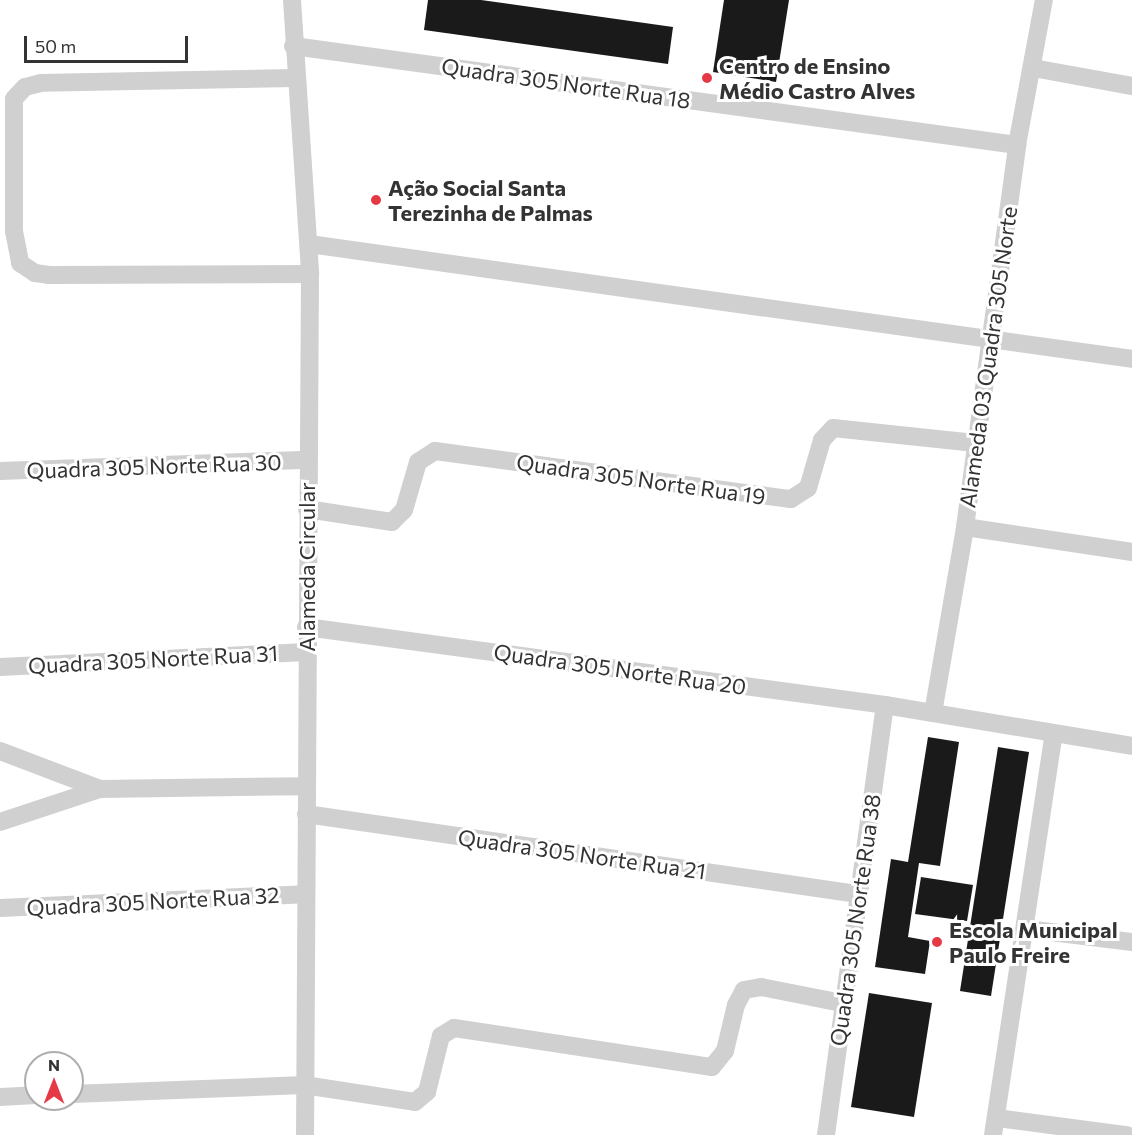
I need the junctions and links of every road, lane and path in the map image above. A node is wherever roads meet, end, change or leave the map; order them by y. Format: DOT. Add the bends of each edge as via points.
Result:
graph roads {
  1 [pos="292,0"];
  2 [pos="1044,0"];
  3 [pos="293,46"];
  4 [pos="1033,68"];
  5 [pos="295,78"];
  6 [pos="1132,86"];
  7 [pos="1017,145"];
  8 [pos="309,244"];
  9 [pos="310,274"];
  10 [pos="990,338"];
  11 [pos="1132,359"];
  12 [pos="975,443"];
  13 [pos="308,460"];
  14 [pos="0,471"];
  15 [pos="308,509"];
  16 [pos="965,527"];
  17 [pos="1132,552"];
  18 [pos="306,627"];
  19 [pos="307,652"];
  20 [pos="0,667"];
  21 [pos="885,705"];
  22 [pos="933,713"];
  23 [pos="1054,734"];
  24 [pos="1132,746"];
  25 [pos="0,751"];
  26 [pos="305,786"];
  27 [pos="100,789"];
  28 [pos="306,814"];
  29 [pos="0,822"];
  30 [pos="305,894"];
  31 [pos="858,894"];
  32 [pos="0,908"];
  33 [pos="1027,929"];
  34 [pos="1132,942"];
  35 [pos="842,1003"];
  36 [pos="304,1085"];
  37 [pos="84,1094"];
  38 [pos="24,1096"];
  39 [pos="0,1097"];
  40 [pos="995,1126"];
  41 [pos="305,1135"];
  42 [pos="826,1135"];
  43 [pos="1127,1135"];
  1 -- 3 [label="street, Alameda Circular"];
  2 -- 4 [label="street, Alameda 03 Quadra 305 Norte"];
  3 -- 5 [label="street, Alameda Circular"];
  3 -- 7 [label="street, Quadra 305 Norte Rua 18"];
  4 -- 6 [label="street"];
  4 -- 7 [label="street, Alameda 03 Quadra 305 Norte"];
  5 -- 8 [label="street, Alameda Circular"];
  5 -- 9 [label="street" via="41,83 25,87 14,99 14,231 20,262 35,273"];
  7 -- 10 [label="street, Alameda 03 Quadra 305 Norte"];
  8 -- 9 [label="street, Alameda Circular"];
  8 -- 10 [label="street"];
  9 -- 13 [label="street, Alameda Circular"];
  10 -- 11 [label="street"];
  10 -- 12 [label="street, Alameda 03 Quadra 305 Norte"];
  12 -- 15 [label="street, Quadra 305 Norte Rua 19" via="833,428 822,440 808,488 791,499 435,451 418,462 404,510 392,522"];
  12 -- 16 [label="street, Alameda 03 Quadra 305 Norte"];
  13 -- 14 [label="street, Quadra 305 Norte Rua 30"];
  13 -- 15 [label="street, Alameda Circular"];
  15 -- 18 [label="street, Alameda Circular"];
  16 -- 17 [label="street"];
  16 -- 22 [label="street, Alameda 03 Quadra 305 Norte"];
  18 -- 19 [label="street, Alameda Circular"];
  18 -- 21 [label="street, Quadra 305 Norte Rua 20"];
  19 -- 20 [label="street, Quadra 305 Norte Rua 31"];
  19 -- 26 [label="street, Alameda Circular"];
  21 -- 22 [label="street, Quadra 305 Norte Rua 20"];
  21 -- 31 [label="street, Quadra 305 Norte Rua 38"];
  22 -- 23 [label="street, Quadra 305 Norte Rua 20"];
  23 -- 24 [label="street, Quadra 305 Norte Rua 20"];
  23 -- 33 [label="street"];
  25 -- 27 [label="street"];
  26 -- 27 [label="street"];
  26 -- 28 [label="street, Alameda Circular"];
  27 -- 29 [label="street"];
  28 -- 30 [label="street, Alameda Circular"];
  28 -- 31 [label="street, Quadra 305 Norte Rua 21"];
  30 -- 32 [label="street, Quadra 305 Norte Rua 32"];
  30 -- 36 [label="street, Alameda Circular"];
  31 -- 35 [label="street, Quadra 305 Norte Rua 38"];
  33 -- 34 [label="street"];
  33 -- 40 [label="street"];
  35 -- 36 [label="street" via="761,987 744,990 735,1005 725,1051 712,1067 454,1028 441,1036 427,1092 415,1102"];
  35 -- 42 [label="street, Quadra 305 Norte Rua 38"];
  36 -- 37 [label="street"];
  36 -- 41 [label="street, Alameda Circular"];
  38 -- 39 [label="street"];
  40 -- 43 [label="street"];
}
